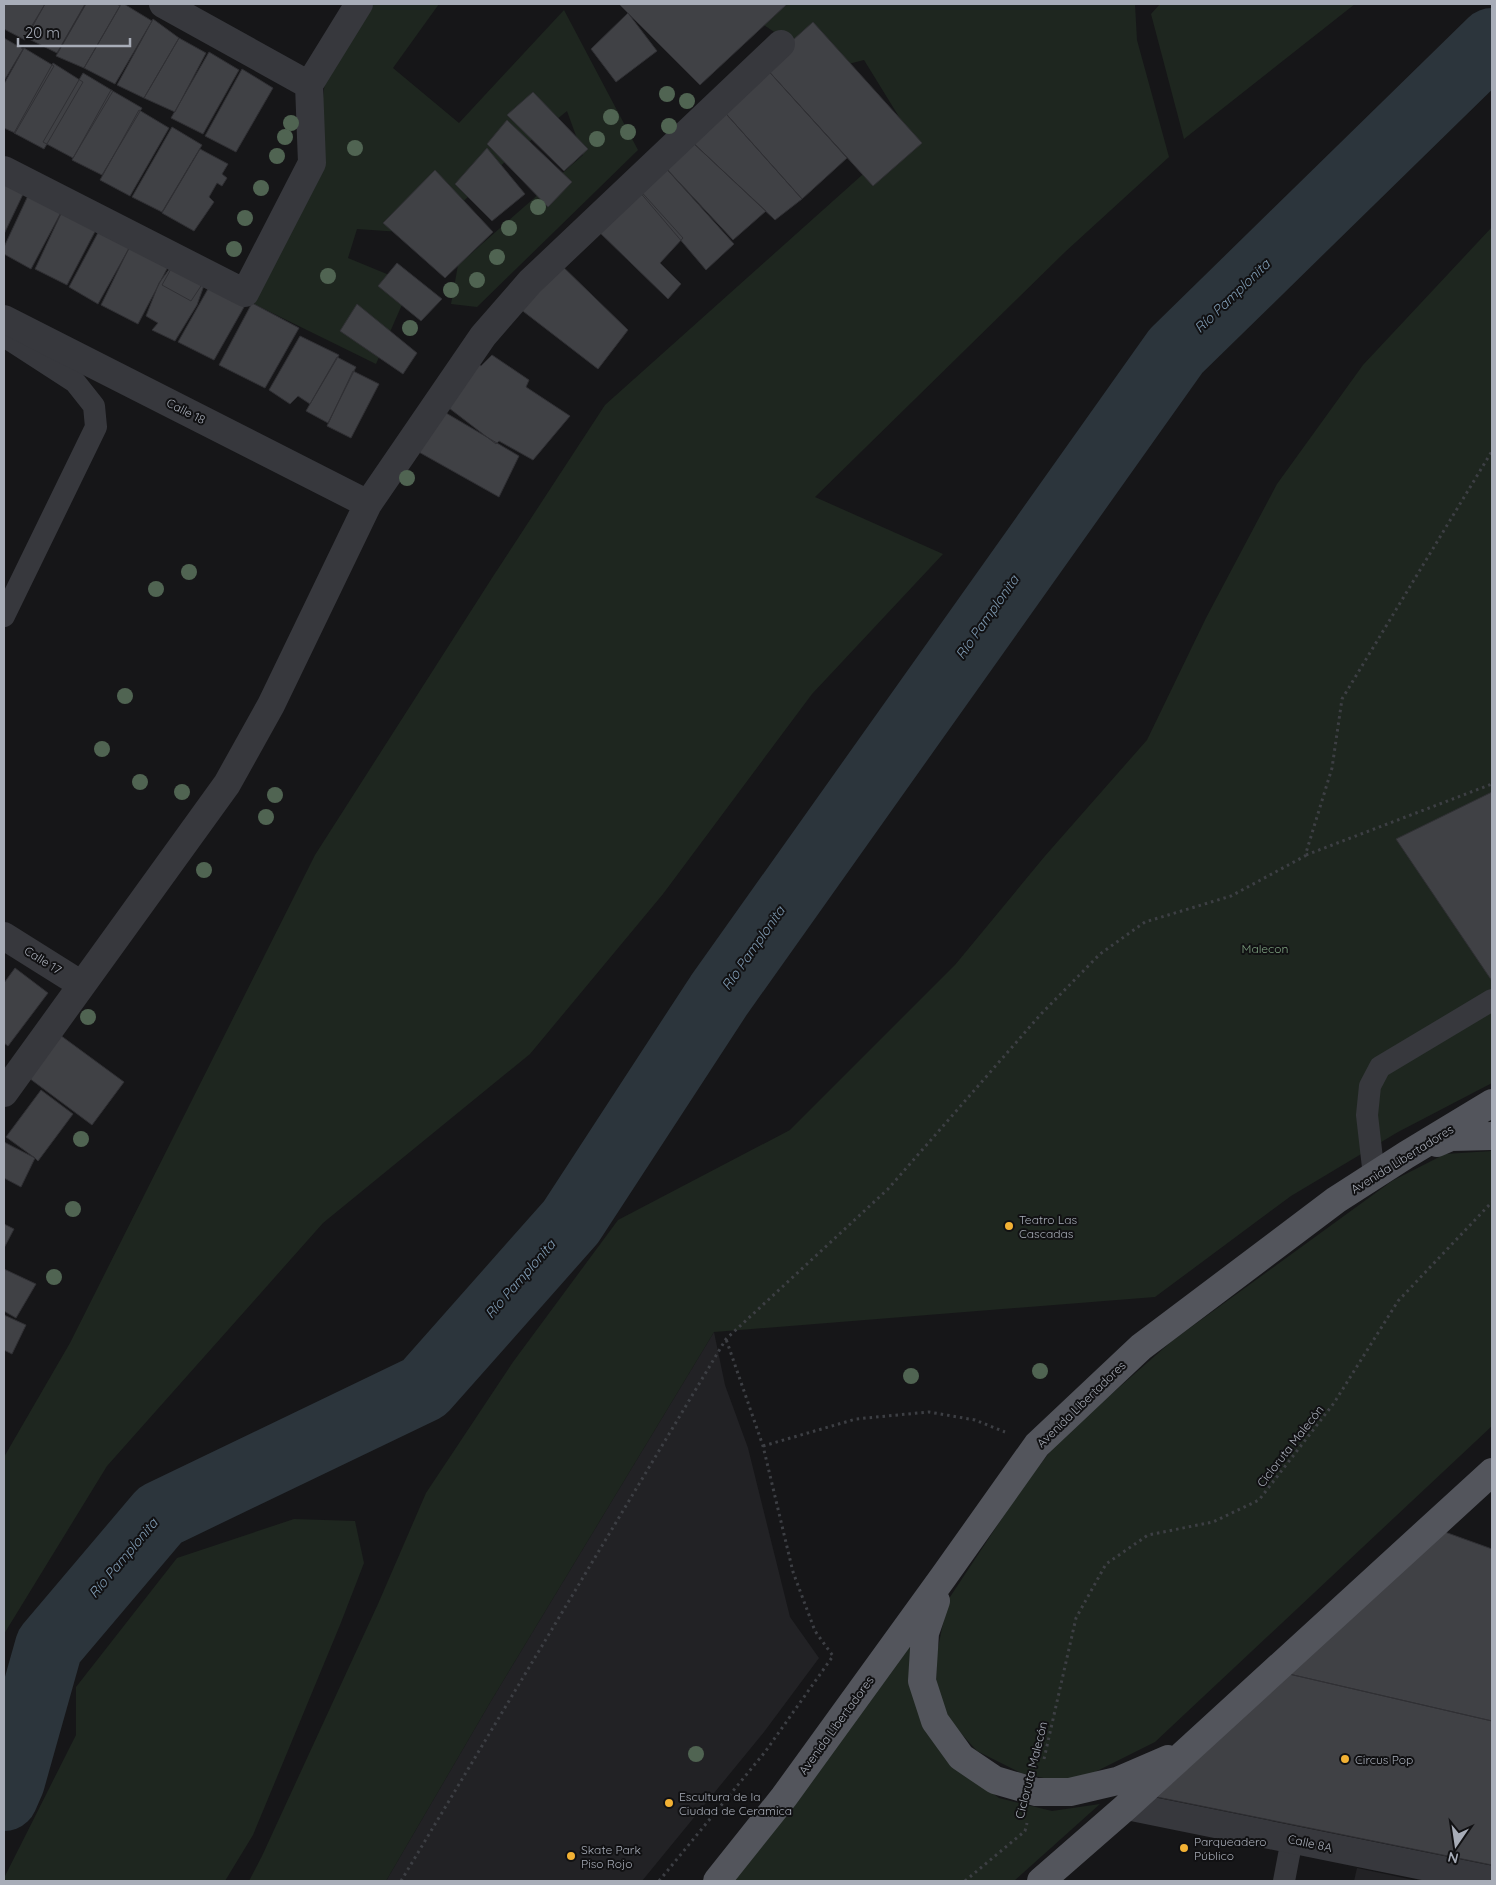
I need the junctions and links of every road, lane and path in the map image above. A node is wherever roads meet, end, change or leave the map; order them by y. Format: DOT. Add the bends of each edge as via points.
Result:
graph roads {
  1 [pos="163,4"];
  2 [pos="359,4"];
  3 [pos="781,44"];
  4 [pos="309,85"];
  5 [pos="4,170"];
  6 [pos="4,319"];
  7 [pos="4,336"];
  8 [pos="1492,452"];
  9 [pos="368,504"];
  10 [pos="4,616"];
  11 [pos="1492,784"];
  12 [pos="1305,856"];
  13 [pos="4,936"];
  14 [pos="82,985"];
  15 [pos="1492,1000"];
  16 [pos="4,1093"];
  17 [pos="1492,1103"];
  18 [pos="1492,1136"];
  19 [pos="1406,1155"];
  20 [pos="1374,1176"];
  21 [pos="1492,1202"];
  22 [pos="726,1339"];
  23 [pos="1037,1445"];
  24 [pos="763,1446"];
  25 [pos="1492,1472"];
  26 [pos="944,1576"];
  27 [pos="1187,1751"];
  28 [pos="1036,1792"];
  29 [pos="1127,1806"];
  30 [pos="1292,1839"];
  31 [pos="1492,1880"];
  32 [pos="401,1881"];
  33 [pos="660,1881"];
  34 [pos="717,1881"];
  35 [pos="965,1881"];
  36 [pos="1042,1881"];
  37 [pos="1284,1881"];
  1 -- 4 [label="street"];
  2 -- 4 [label="street"];
  3 -- 9 [label="street" via="530,282 484,336"];
  4 -- 5 [label="street" via="312,163 245,293"];
  6 -- 9 [label="street, Calle 18"];
  7 -- 10 [label="lane" via="75,382 94,406 96,427"];
  8 -- 12 [label="path" via="1342,699 1332,768"];
  9 -- 14 [label="street" via="272,704 227,784"];
  11 -- 12 [label="path"];
  12 -- 22 [label="path" via="1231,896 1144,922 1100,954 1041,1014 888,1189"];
  13 -- 14 [label="street, Calle 17"];
  14 -- 16 [label="street"];
  15 -- 20 [label="lane" via="1380,1067 1370,1086 1367,1115"];
  17 -- 19 [label="main road, Avenida Libertadores"];
  18 -- 19 [label="main road" via="1451,1138"];
  19 -- 20 [label="main road, Avenida Libertadores"];
  20 -- 23 [label="main road, Avenida Libertadores" via="1336,1200 1141,1347"];
  21 -- 28 [label="path, Cicloruta Malecón" via="1398,1301 1334,1403 1259,1500 1213,1522 1148,1535 1106,1564 1076,1618"];
  22 -- 24 [label="path"];
  22 -- 32 [label="path"];
  23 -- 24 [label="path" via="975,1420 929,1412 856,1419"];
  23 -- 26 [label="main road, Avenida Libertadores"];
  24 -- 33 [label="path" via="793,1572 815,1631 834,1656 765,1752"];
  25 -- 27 [label="main road"];
  26 -- 28 [label="main road" via="925,1633 922,1681 935,1721 962,1756 995,1780"];
  26 -- 34 [label="main road, Avenida Libertadores" via="784,1797"];
  27 -- 28 [label="main road" via="1117,1781 1070,1792"];
  27 -- 29 [label="main road"];
  28 -- 35 [label="path, Cicloruta Malecón" via="1025,1831"];
  29 -- 30 [label="street, Calle 8A"];
  29 -- 36 [label="main road"];
  30 -- 31 [label="street, Calle 8A"];
  30 -- 37 [label="lane"];
}
